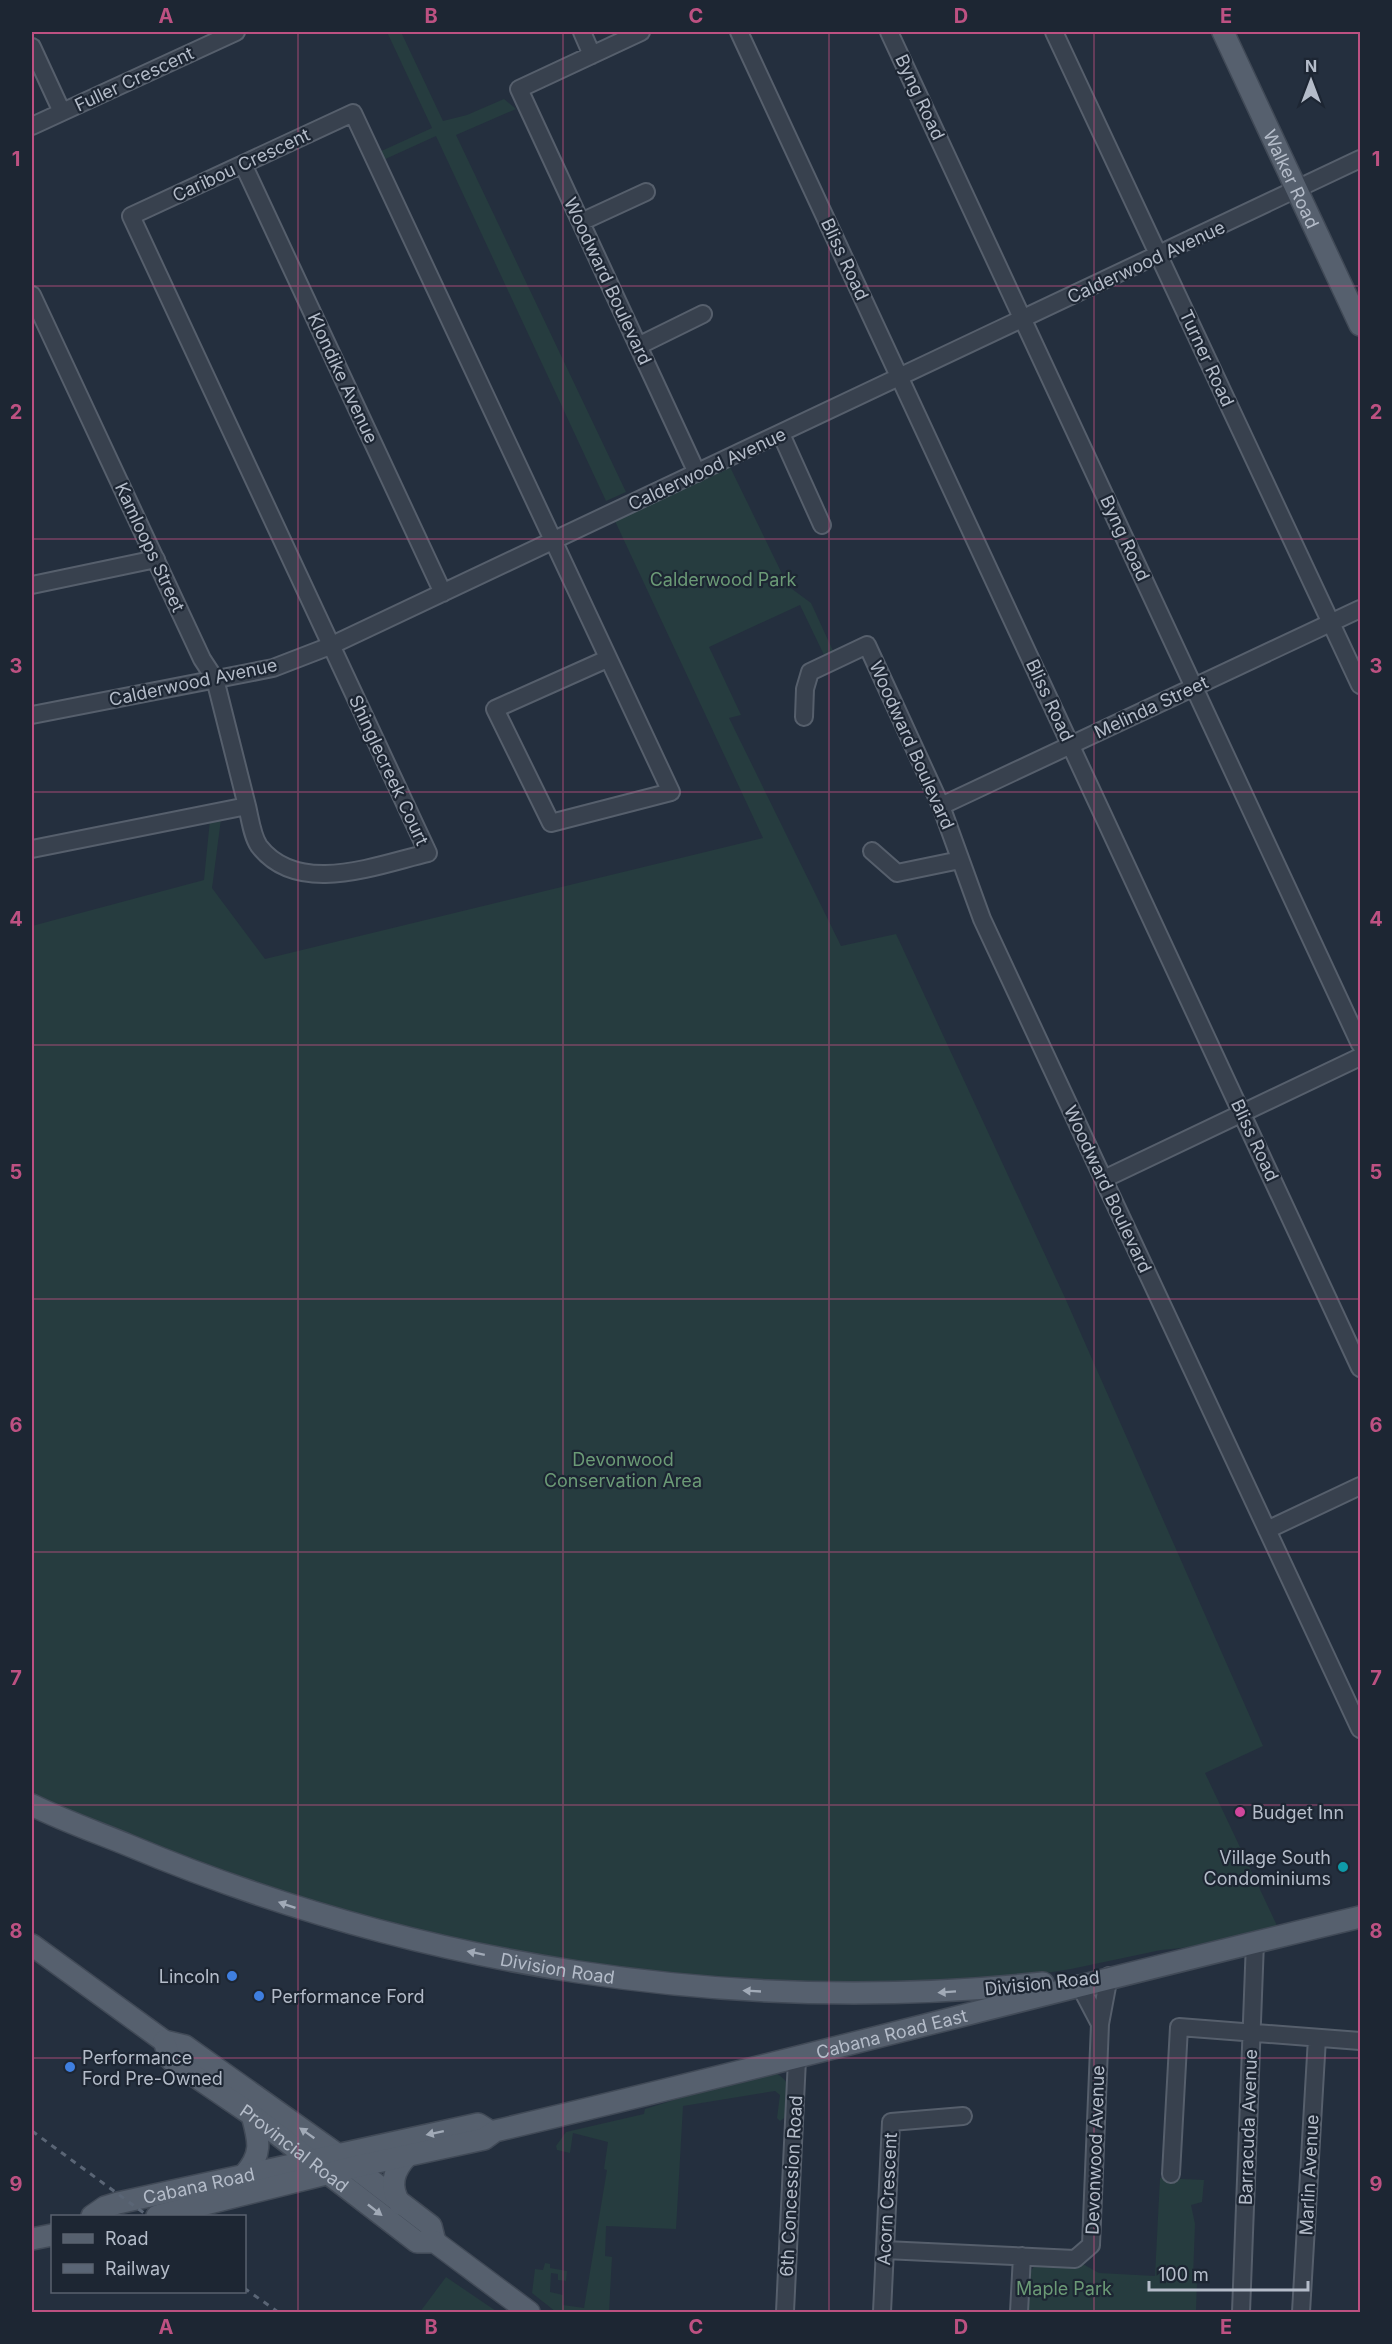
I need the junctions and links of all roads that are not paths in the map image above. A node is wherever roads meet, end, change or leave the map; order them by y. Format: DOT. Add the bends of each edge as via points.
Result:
graph roads {
  1 [pos="236,32"];
  2 [pos="582,32"];
  3 [pos="641,32"];
  4 [pos="739,32"];
  5 [pos="889,32"];
  6 [pos="1054,32"];
  7 [pos="1223,32"];
  8 [pos="32,47"];
  9 [pos="592,55"];
  10 [pos="62,112"];
  11 [pos="32,126"];
  12 [pos="1360,159"];
  13 [pos="243,164"];
  14 [pos="1298,190"];
  15 [pos="646,192"];
  16 [pos="581,222"];
  17 [pos="1159,255"];
  18 [pos="32,294"];
  19 [pos="703,314"];
  20 [pos="1023,320"];
  21 [pos="1360,325"];
  22 [pos="638,346"];
  23 [pos="900,378"];
  24 [pos="780,434"];
  25 [pos="697,473"];
  26 [pos="822,525"];
  27 [pos="553,541"];
  28 [pos="156,560"];
  29 [pos="32,585"];
  30 [pos="443,593"];
  31 [pos="1360,609"];
  32 [pos="1331,622"];
  33 [pos="330,646"];
  34 [pos="607,659"];
  35 [pos="214,679"];
  36 [pos="1360,685"];
  37 [pos="1194,687"];
  38 [pos="32,715"];
  39 [pos="804,717"];
  40 [pos="1071,745"];
  41 [pos="247,806"];
  42 [pos="941,806"];
  43 [pos="32,849"];
  44 [pos="872,851"];
  45 [pos="960,860"];
  46 [pos="1360,1044"];
  47 [pos="1360,1057"];
  48 [pos="1242,1113"];
  49 [pos="1104,1179"];
  50 [pos="1360,1368"];
  51 [pos="1360,1486"];
  52 [pos="1268,1530"];
  53 [pos="1360,1729"];
  54 [pos="34,1811"];
  55 [pos="1360,1917"];
  56 [pos="1255,1942"];
  57 [pos="32,1945"];
  58 [pos="1109,1976"];
  59 [pos="1079,1984"];
  60 [pos="1100,2024"];
  61 [pos="1252,2033"];
  62 [pos="1317,2038"];
  63 [pos="164,2041"];
  64 [pos="1360,2041"];
  65 [pos="797,2059"];
  66 [pos="252,2115"];
  67 [pos="963,2116"];
  68 [pos="491,2132"];
  69 [pos="337,2154"];
  70 [pos="406,2156"];
  71 [pos="309,2160"];
  72 [pos="354,2168"];
  73 [pos="328,2174"];
  74 [pos="1171,2174"];
  75 [pos="244,2175"];
  76 [pos="400,2204"];
  77 [pos="95,2215"];
  78 [pos="165,2215"];
  79 [pos="51,2235"];
  80 [pos="32,2239"];
  81 [pos="435,2242"];
  82 [pos="885,2250"];
  83 [pos="1022,2256"];
  84 [pos="530,2313"];
  85 [pos="784,2313"];
  86 [pos="882,2313"];
  87 [pos="1019,2313"];
  88 [pos="1241,2313"];
  89 [pos="1301,2313"];
  1 -- 10 [label="street, Fuller Crescent"];
  2 -- 9 [label="street"];
  3 -- 9 [label="street"];
  4 -- 23 [label="street, Bliss Road"];
  5 -- 20 [label="street, Byng Road"];
  6 -- 17 [label="street, Turner Road"];
  7 -- 14 [label="main road, Walker Road"];
  8 -- 10 [label="street"];
  9 -- 16 [label="street, Woodward Boulevard" via="519,89"];
  10 -- 11 [label="street, Fuller Crescent"];
  12 -- 14 [label="street, Calderwood Avenue"];
  13 -- 27 [label="street, Caribou Crescent" via="353,113"];
  13 -- 30 [label="street, Klondike Avenue"];
  13 -- 33 [label="street, Caribou Crescent" via="131,216"];
  14 -- 17 [label="street, Calderwood Avenue"];
  14 -- 21 [label="main road, Walker Road"];
  15 -- 16 [label="street"];
  16 -- 22 [label="street, Woodward Boulevard"];
  17 -- 20 [label="street, Calderwood Avenue"];
  17 -- 32 [label="street, Turner Road"];
  18 -- 28 [label="street, Kamloops Street"];
  19 -- 22 [label="street"];
  20 -- 23 [label="street, Calderwood Avenue"];
  20 -- 37 [label="street, Byng Road"];
  22 -- 25 [label="street, Woodward Boulevard"];
  23 -- 24 [label="street, Calderwood Avenue"];
  23 -- 40 [label="street, Bliss Road"];
  24 -- 25 [label="street, Calderwood Avenue"];
  24 -- 26 [label="street"];
  25 -- 27 [label="street, Calderwood Avenue"];
  27 -- 30 [label="street, Calderwood Avenue"];
  27 -- 34 [label="street"];
  28 -- 29 [label="street"];
  28 -- 35 [label="street, Kamloops Street"];
  30 -- 33 [label="street, Calderwood Avenue"];
  31 -- 32 [label="street, Melinda Street"];
  32 -- 36 [label="street, Turner Road"];
  32 -- 37 [label="street, Melinda Street"];
  33 -- 35 [label="street, Calderwood Avenue" via="273,668"];
  33 -- 41 [label="street, Shinglecreek Court" via="428,853 337,874 297,872 275,862 257,844"];
  34 -- 34 [label="street" via="495,709 551,823 671,792"];
  35 -- 38 [label="street, Calderwood Avenue"];
  35 -- 41 [label="street, Kamloops Street"];
  37 -- 40 [label="street, Melinda Street"];
  37 -- 46 [label="street, Byng Road"];
  39 -- 42 [label="street, Woodward Boulevard" via="810,672 867,645"];
  40 -- 42 [label="street, Melinda Street"];
  40 -- 48 [label="street, Bliss Road"];
  41 -- 43 [label="street"];
  42 -- 45 [label="street, Woodward Boulevard"];
  44 -- 45 [label="street" via="897,873"];
  45 -- 49 [label="street, Woodward Boulevard" via="982,919"];
  47 -- 48 [label="street"];
  48 -- 49 [label="street"];
  48 -- 50 [label="street, Bliss Road"];
  49 -- 52 [label="street, Woodward Boulevard"];
  51 -- 52 [label="street"];
  52 -- 53 [label="street, Woodward Boulevard"];
  58 -- 54 [label="main road, Division Road, one-way" via="923,1993 796,1993 706,1989 530,1965 397,1937 317,1915"];
  55 -- 56 [label="main road, Cabana Road East"];
  56 -- 58 [label="main road, Cabana Road East"];
  56 -- 61 [label="street, Barracuda Avenue"];
  57 -- 63 [label="main road, Provincial Road"];
  58 -- 59 [label="main road, Cabana Road East"];
  58 -- 60 [label="street, Devonwood Avenue"];
  59 -- 60 [label="street"];
  59 -- 65 [label="main road, Cabana Road East"];
  60 -- 83 [label="street, Devonwood Avenue" via="1091,2245 1075,2259"];
  61 -- 62 [label="street"];
  61 -- 74 [label="street" via="1179,2027"];
  61 -- 88 [label="street, Barracuda Avenue"];
  62 -- 64 [label="street"];
  62 -- 89 [label="street, Marlin Avenue"];
  63 -- 66 [label="main road, Provincial Road" via="170,2059"];
  69 -- 63 [label="main road, Provincial Road, one-way" via="185,2046"];
  65 -- 68 [label="main road, Cabana Road East"];
  65 -- 85 [label="street, 6th Concession Road"];
  66 -- 71 [label="main road, Provincial Road"];
  66 -- 75 [label="main road" via="260,2142 254,2164"];
  67 -- 82 [label="street, Acorn Crescent" via="891,2122"];
  68 -- 69 [label="main road, Cabana Road East, one-way" via="478,2124"];
  68 -- 70 [label="main road, Cabana Road East" via="484,2139"];
  69 -- 71 [label="main road, Cabana Road East"];
  69 -- 72 [label="main road, Provincial Road"];
  70 -- 72 [label="main road, Cabana Road East"];
  70 -- 76 [label="main road" via="395,2169 393,2193"];
  71 -- 73 [label="main road, Provincial Road"];
  71 -- 75 [label="main road, Cabana Road"];
  72 -- 73 [label="main road, Cabana Road"];
  72 -- 76 [label="main road, Provincial Road"];
  73 -- 78 [label="main road, Cabana Road"];
  73 -- 81 [label="main road, Provincial Road, one-way" via="417,2242"];
  75 -- 77 [label="main road, Cabana Road" via="105,2207"];
  76 -- 81 [label="main road, Provincial Road" via="431,2226"];
  79 -- 80 [label="main road"];
  81 -- 84 [label="main road, Provincial Road"];
  82 -- 83 [label="street, Devonwood Avenue"];
  82 -- 86 [label="street, Acorn Crescent"];
  83 -- 87 [label="street"];
}
